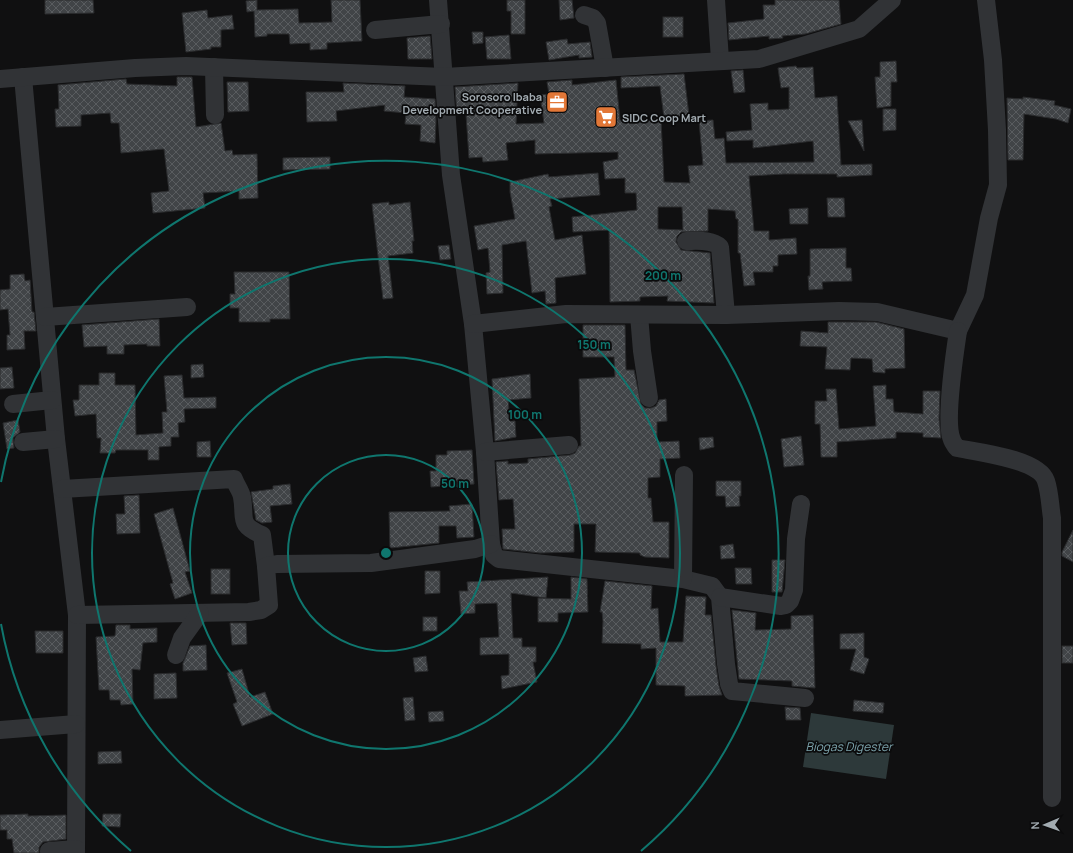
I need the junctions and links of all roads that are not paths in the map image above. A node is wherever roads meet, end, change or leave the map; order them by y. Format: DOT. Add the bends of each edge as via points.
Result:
graph roads {
  1 [pos="438,0"];
  2 [pos="716,0"];
  3 [pos="892,0"];
  4 [pos="986,0"];
  5 [pos="584,15"];
  6 [pos="441,24"];
  7 [pos="376,30"];
  8 [pos="720,60"];
  9 [pos="214,67"];
  10 [pos="605,68"];
  11 [pos="23,77"];
  12 [pos="444,77"];
  13 [pos="0,78"];
  14 [pos="215,114"];
  15 [pos="686,241"];
  16 [pos="187,307"];
  17 [pos="639,315"];
  18 [pos="726,315"];
  19 [pos="45,317"];
  20 [pos="473,324"];
  21 [pos="958,331"];
  22 [pos="649,398"];
  23 [pos="52,400"];
  24 [pos="13,404"];
  25 [pos="56,439"];
  26 [pos="23,442"];
  27 [pos="569,445"];
  28 [pos="485,452"];
  29 [pos="684,475"];
  30 [pos="62,489"];
  31 [pos="801,504"];
  32 [pos="491,544"];
  33 [pos="266,566"];
  34 [pos="683,579"];
  35 [pos="720,597"];
  36 [pos="200,613"];
  37 [pos="77,615"];
  38 [pos="176,655"];
  39 [pos="805,698"];
  40 [pos="76,724"];
  41 [pos="0,730"];
  42 [pos="1052,798"];
  43 [pos="49,851"];
  44 [pos="76,851"];
  1 -- 6 [label="street"];
  2 -- 8 [label="street"];
  3 -- 8 [label="street" via="859,29 759,59"];
  4 -- 21 [label="street" via="995,91 998,185 974,295"];
  5 -- 10 [label="street" via="593,18 597,23"];
  6 -- 7 [label="street"];
  6 -- 12 [label="street"];
  8 -- 10 [label="street"];
  9 -- 11 [label="street" via="135,68"];
  9 -- 12 [label="street"];
  9 -- 14 [label="street"];
  10 -- 12 [label="street"];
  11 -- 13 [label="street"];
  11 -- 19 [label="street"];
  12 -- 20 [label="street" via="453,194"];
  15 -- 18 [label="street" via="705,241 720,247"];
  16 -- 19 [label="street"];
  17 -- 18 [label="street"];
  17 -- 20 [label="street" via="566,314"];
  17 -- 22 [label="street"];
  18 -- 21 [label="street" via="876,312"];
  19 -- 23 [label="street"];
  20 -- 28 [label="street"];
  21 -- 42 [label="street" via="951,379 951,439 957,448 1018,460 1030,465 1046,480 1052,518"];
  23 -- 24 [label="street"];
  23 -- 25 [label="street"];
  25 -- 26 [label="street"];
  25 -- 30 [label="street"];
  27 -- 28 [label="street"];
  28 -- 32 [label="street"];
  29 -- 34 [label="street"];
  30 -- 33 [label="street" via="234,479 242,496 243,521 250,530 262,535"];
  30 -- 37 [label="street"];
  31 -- 35 [label="street" via="796,539 794,590 790,601 781,606"];
  32 -- 33 [label="street" via="475,549 371,562"];
  32 -- 34 [label="street" via="494,556 499,558"];
  33 -- 36 [label="street" via="269,604 261,610"];
  34 -- 35 [label="street" via="712,586"];
  35 -- 39 [label="street" via="726,664 732,691"];
  36 -- 37 [label="street"];
  36 -- 38 [label="street" via="182,638"];
  37 -- 40 [label="street"];
  40 -- 41 [label="street"];
  40 -- 44 [label="street"];
  43 -- 44 [label="street"];
}
